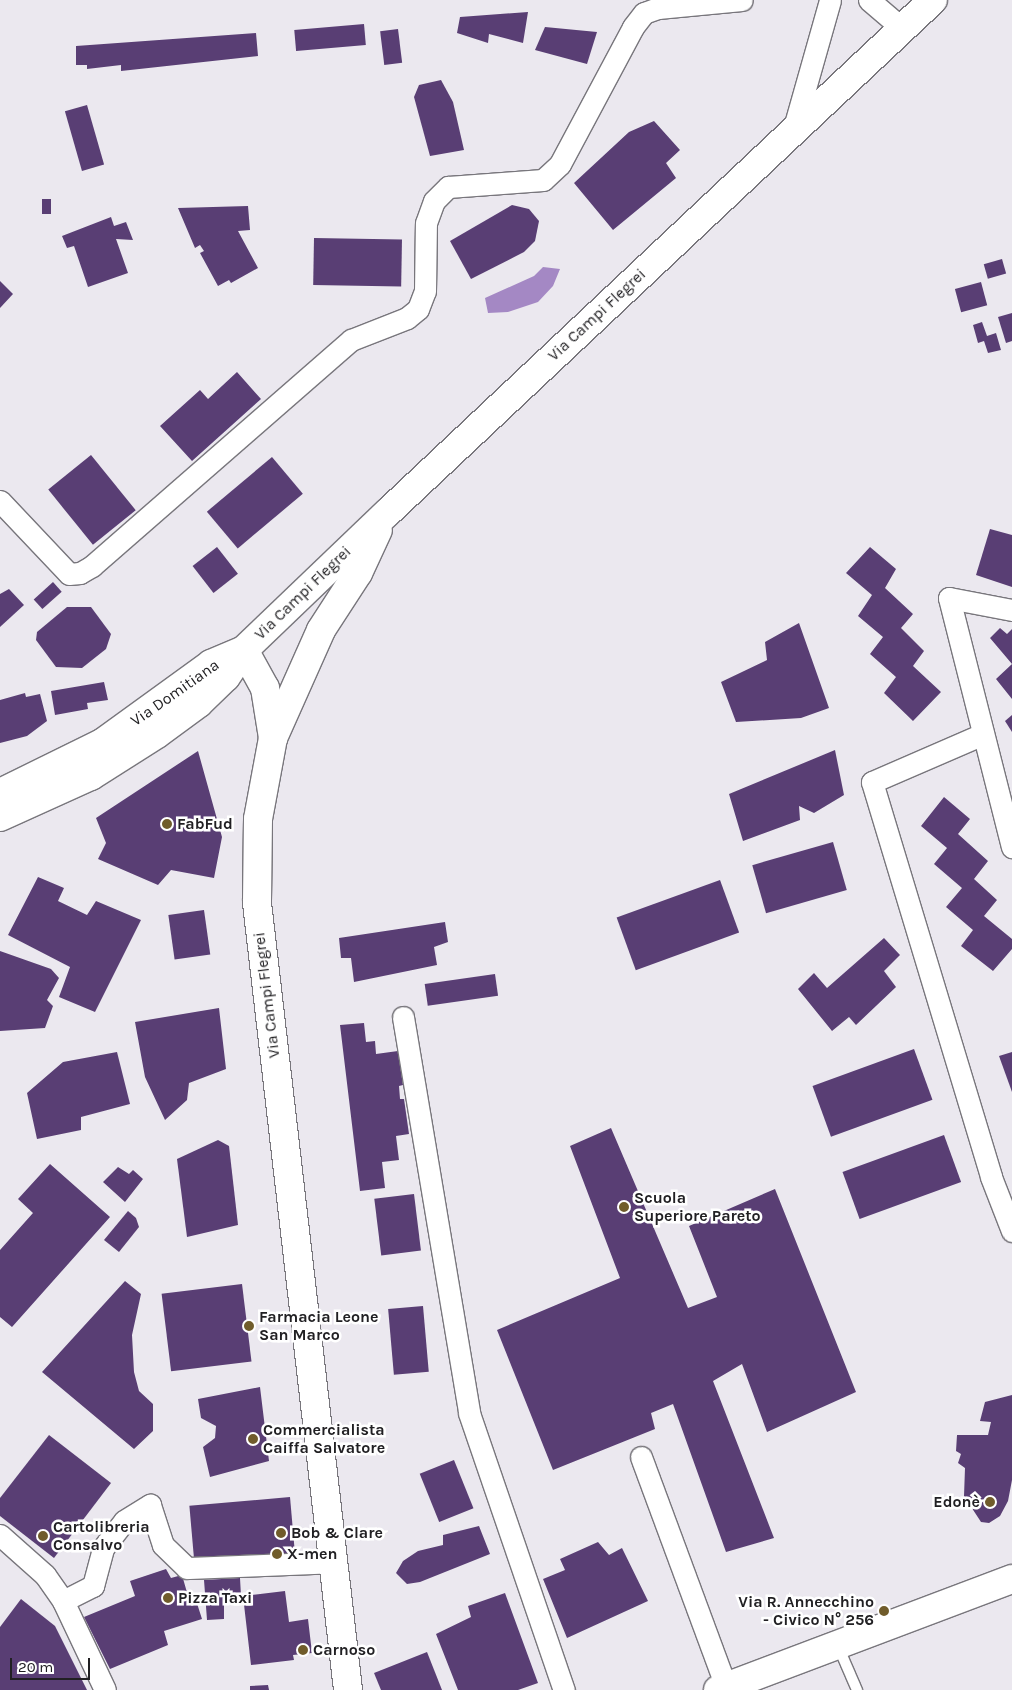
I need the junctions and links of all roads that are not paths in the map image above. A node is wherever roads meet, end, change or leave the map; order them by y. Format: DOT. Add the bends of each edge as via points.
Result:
graph roads {
  1 [pos="742,0"];
  2 [pos="830,0"];
  3 [pos="869,0"];
  4 [pos="933,0"];
  5 [pos="903,29"];
  6 [pos="793,131"];
  7 [pos="0,501"];
  8 [pos="387,512"];
  9 [pos="1012,610"];
  10 [pos="244,650"];
  11 [pos="984,734"];
  12 [pos="274,738"];
  13 [pos="0,793"];
  14 [pos="0,817"];
  15 [pos="1012,847"];
  16 [pos="403,1017"];
  17 [pos="1012,1231"];
  18 [pos="641,1457"];
  19 [pos="0,1536"];
  20 [pos="334,1562"];
  21 [pos="1012,1579"];
  22 [pos="63,1601"];
  23 [pos="838,1645"];
  24 [pos="722,1688"];
  25 [pos="105,1690"];
  26 [pos="348,1690"];
  27 [pos="564,1690"];
  28 [pos="857,1690"];
  1 -- 7 [label="street" via="658,8 644,13 633,27 560,164 544,180 448,187 434,201 426,223 425,291 418,308 407,318 351,340 92,566 70,574"];
  2 -- 6 [label="street"];
  3 -- 5 [label="street"];
  4 -- 5 [label="street, Via Campi Flegrei"];
  5 -- 6 [label="street, Via Campi Flegrei"];
  6 -- 8 [label="street, Via Campi Flegrei"];
  8 -- 10 [label="street, Via Campi Flegrei"];
  8 -- 12 [label="street" via="358,572 321,630"];
  9 -- 11 [label="street" via="949,598"];
  10 -- 12 [label="street, Via Campi Flegrei" via="265,688"];
  10 -- 13 [label="street, Via Domitiana" via="211,664 102,743"];
  10 -- 14 [label="street, Via Domitiana" via="226,677 158,734 91,776"];
  11 -- 15 [label="street"];
  11 -- 17 [label="street" via="872,782 991,1177"];
  12 -- 20 [label="street, Via Campi Flegrei" via="258,820 257,903"];
  16 -- 27 [label="street" via="469,1413"];
  18 -- 24 [label="street"];
  19 -- 22 [label="street" via="45,1575"];
  20 -- 22 [label="street" via="187,1568 163,1545 150,1505 124,1522 103,1548 93,1586"];
  20 -- 26 [label="street, Via Campi Flegrei"];
  21 -- 23 [label="street"];
  22 -- 25 [label="street"];
  23 -- 24 [label="street"];
  23 -- 28 [label="lane"];
}
